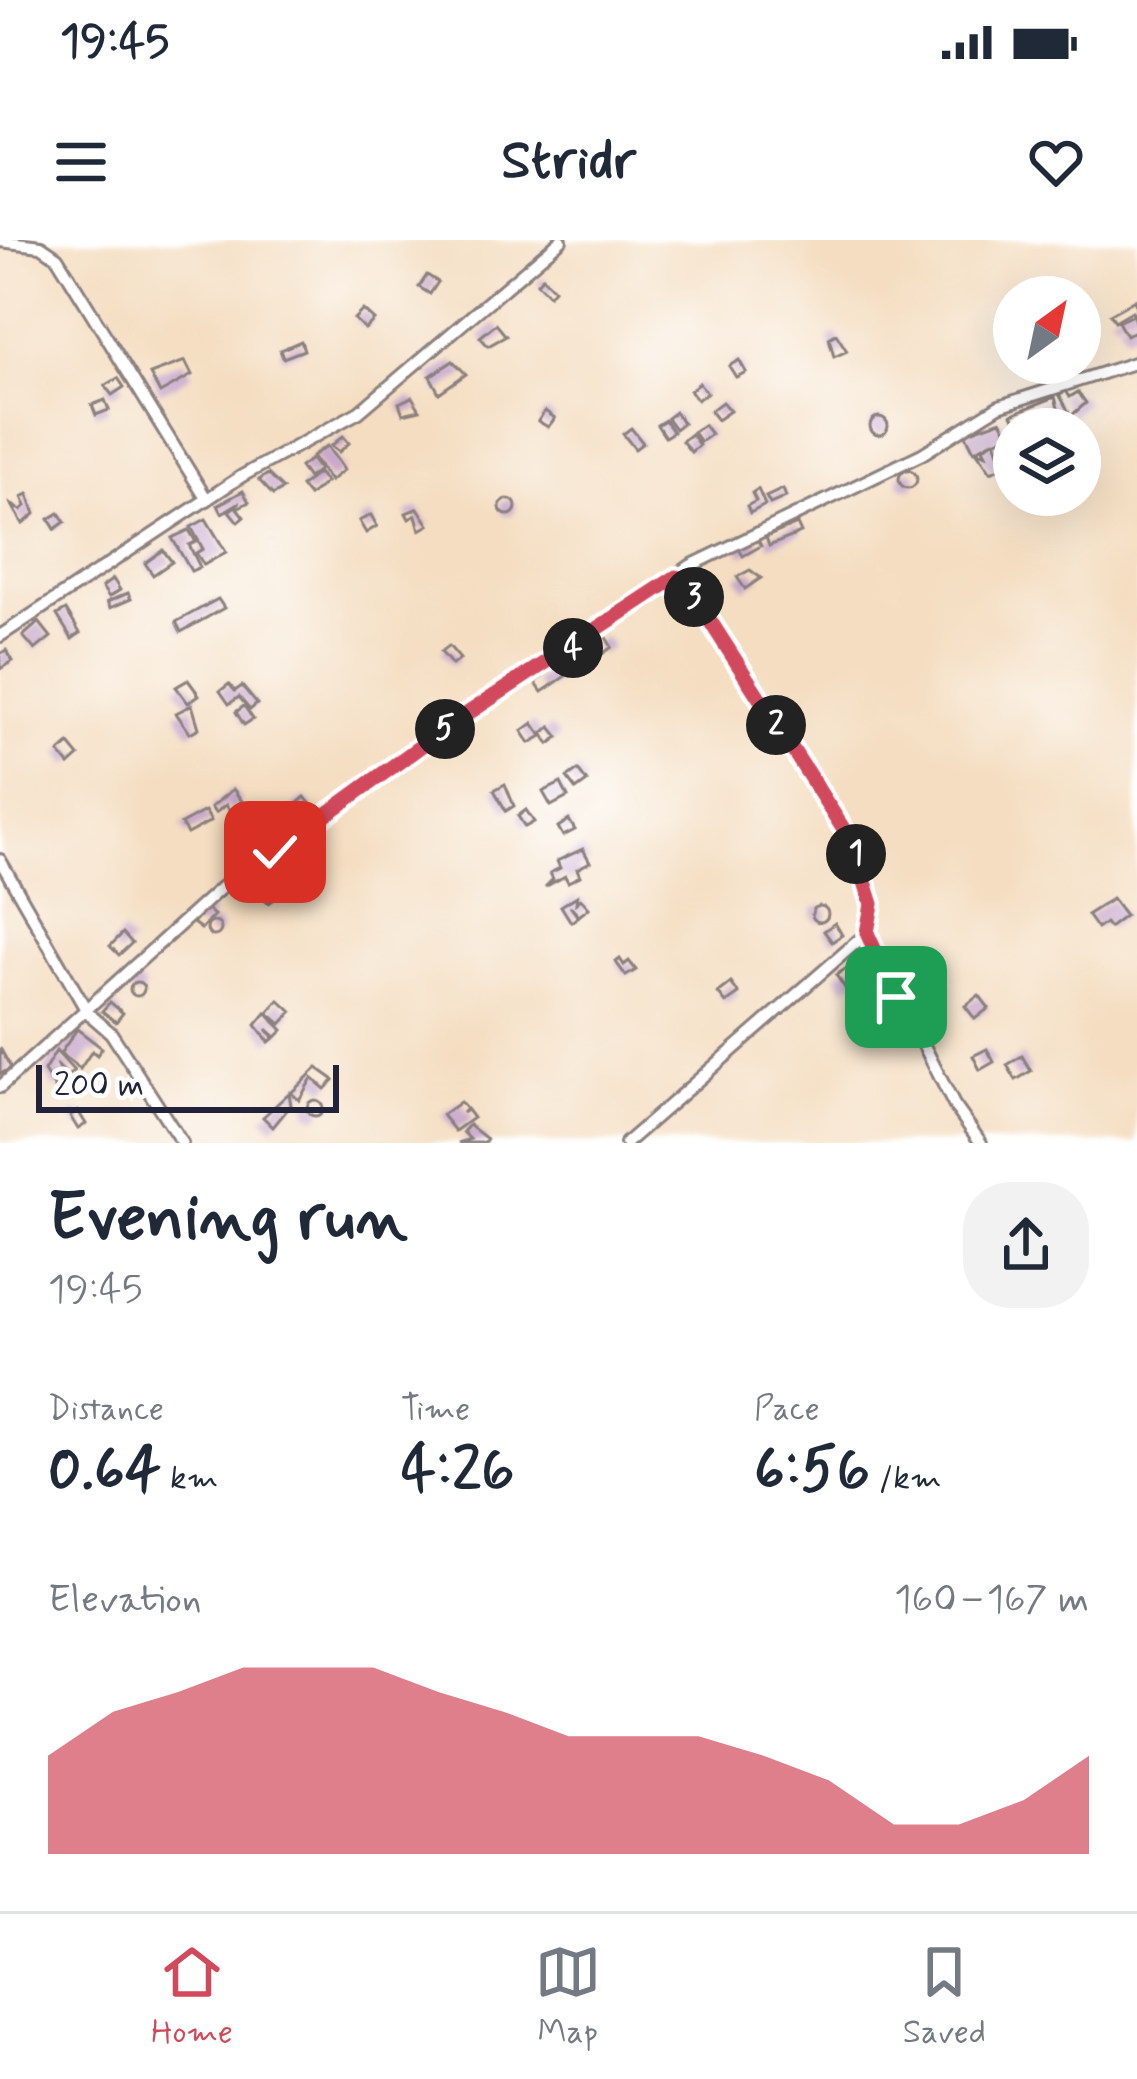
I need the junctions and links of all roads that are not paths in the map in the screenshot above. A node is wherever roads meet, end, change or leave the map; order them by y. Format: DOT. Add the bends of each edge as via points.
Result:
graph roads {
  1 [pos="561,240"];
  2 [pos="0,241"];
  3 [pos="46,243"];
  4 [pos="1137,362"];
  5 [pos="207,500"];
  6 [pos="676,577"];
  7 [pos="0,636"];
  8 [pos="0,860"];
  9 [pos="867,933"];
  10 [pos="88,1013"];
  11 [pos="0,1087"];
  12 [pos="182,1143"];
  13 [pos="626,1143"];
  14 [pos="981,1143"];
  1 -- 5 [label="street" via="359,412"];
  2 -- 3 [label="street"];
  3 -- 5 [label="street"];
  4 -- 6 [label="street" via="999,406 922,454 736,540"];
  5 -- 7 [label="street"];
  6 -- 9 [label="street" via="853,844 872,904"];
  6 -- 10 [label="street" via="223,886"];
  8 -- 10 [label="street"];
  9 -- 13 [label="street"];
  9 -- 14 [label="street"];
  10 -- 11 [label="street"];
  10 -- 12 [label="street" via="111,1033"];
}
